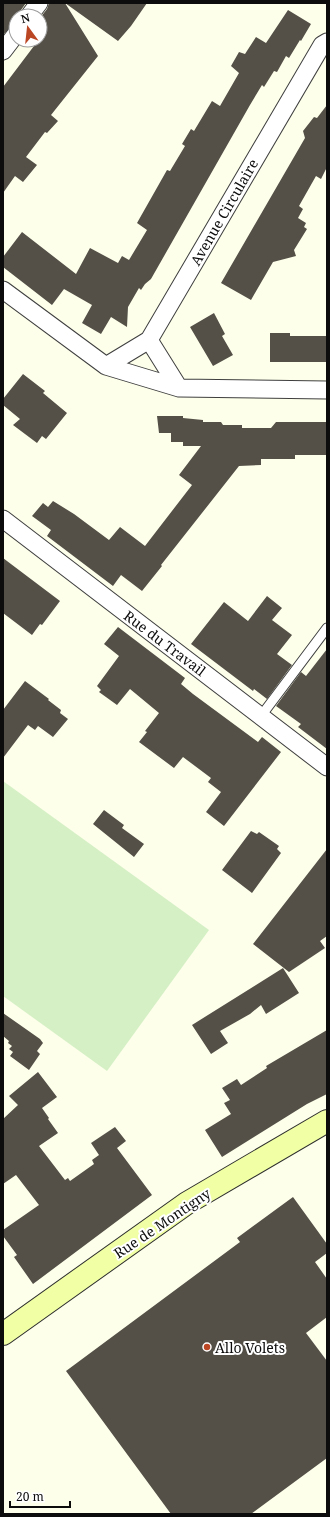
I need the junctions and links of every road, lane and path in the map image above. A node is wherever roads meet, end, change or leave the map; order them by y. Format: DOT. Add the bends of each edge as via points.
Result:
graph roads {
  1 [pos="327,42"];
  2 [pos="3,290"];
  3 [pos="149,340"];
  4 [pos="106,366"];
  5 [pos="180,388"];
  6 [pos="327,390"];
  7 [pos="3,519"];
  8 [pos="327,628"];
  9 [pos="261,716"];
  10 [pos="327,767"];
  11 [pos="327,1121"];
  12 [pos="3,1334"];
  1 -- 3 [label="street, Avenue Circulaire" via="322,45"];
  2 -- 4 [label="street"];
  3 -- 4 [label="street, Avenue Circulaire"];
  3 -- 5 [label="street"];
  4 -- 5 [label="street"];
  5 -- 6 [label="street"];
  7 -- 9 [label="street, Rue du Travail"];
  8 -- 9 [label="lane"];
  9 -- 10 [label="street, Rue du Travail"];
  11 -- 12 [label="main road, Rue de Montigny" via="187,1203"];
}
